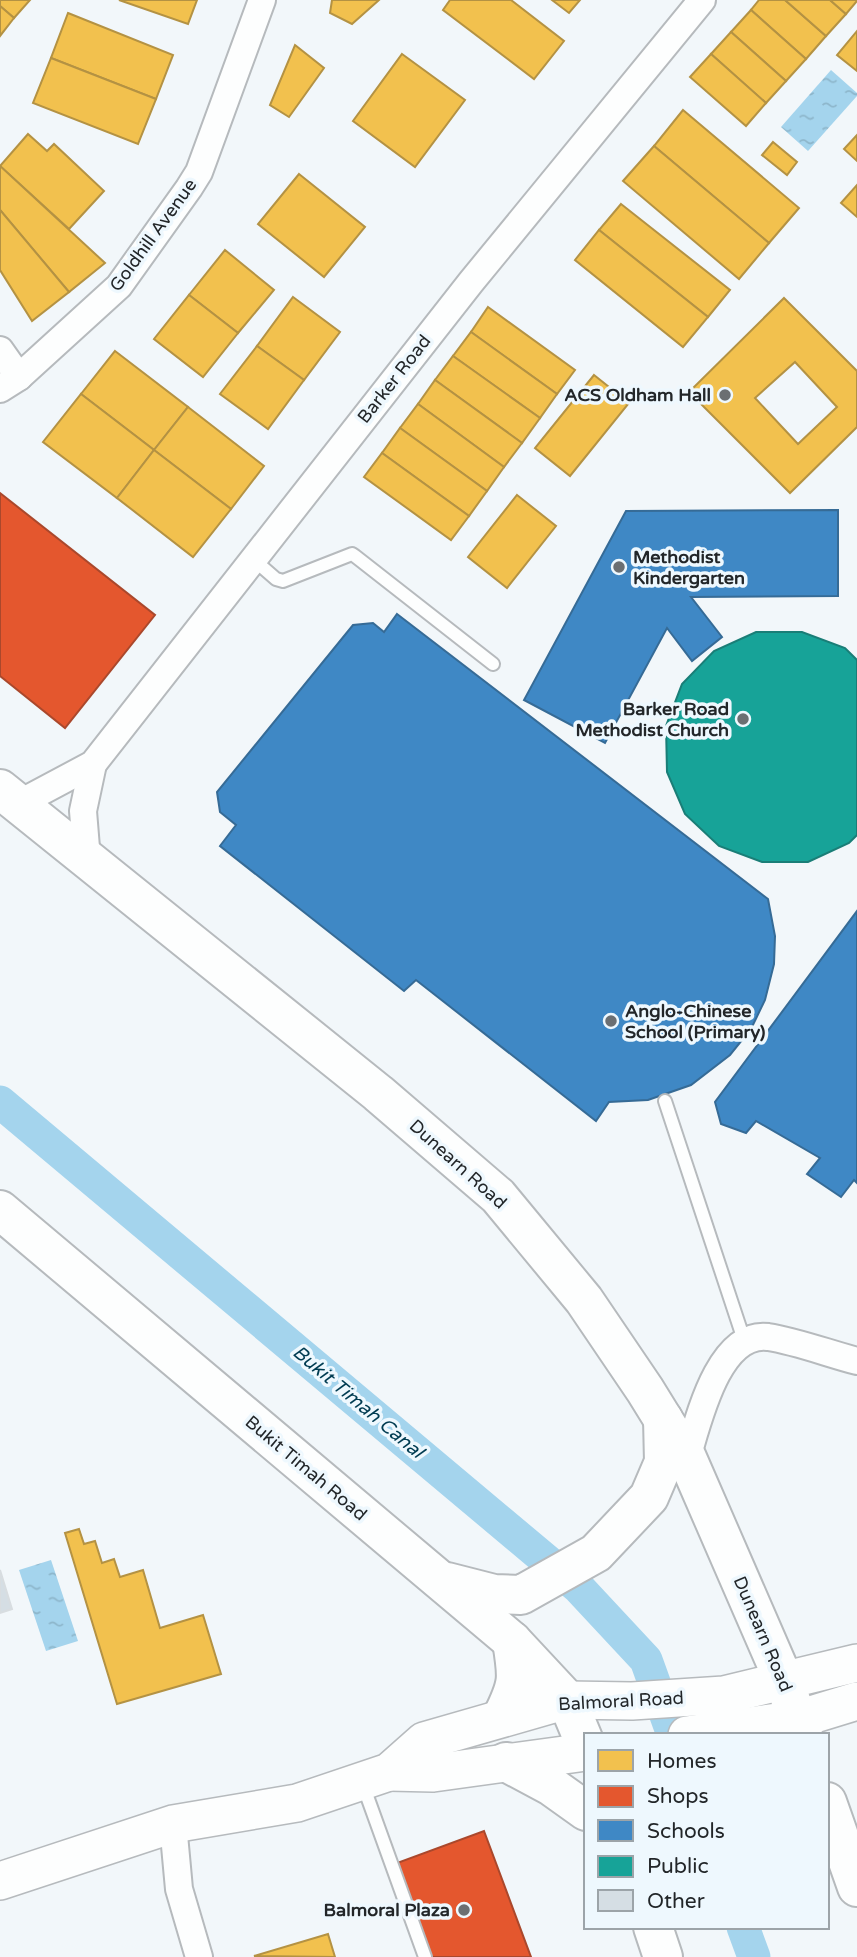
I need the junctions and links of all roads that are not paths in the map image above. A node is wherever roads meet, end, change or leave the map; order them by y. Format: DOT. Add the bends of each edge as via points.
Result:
graph roads {
  1 [pos="262,0"];
  2 [pos="702,0"];
  3 [pos="0,350"];
  4 [pos="9,383"];
  5 [pos="253,559"];
  6 [pos="493,664"];
  7 [pos="93,764"];
  8 [pos="9,797"];
  9 [pos="87,860"];
  10 [pos="665,1101"];
  11 [pos="0,1210"];
  12 [pos="744,1340"];
  13 [pos="857,1361"];
  14 [pos="663,1419"];
  15 [pos="687,1458"];
  16 [pos="439,1580"];
  17 [pos="512,1641"];
  18 [pos="857,1663"];
  19 [pos="784,1681"];
  20 [pos="567,1700"];
  21 [pos="857,1701"];
  22 [pos="729,1711"];
  23 [pos="502,1717"];
  24 [pos="801,1727"];
  25 [pos="690,1733"];
  26 [pos="584,1741"];
  27 [pos="584,1752"];
  28 [pos="506,1762"];
  29 [pos="375,1776"];
  30 [pos="829,1808"];
  31 [pos="584,1810"];
  32 [pos="173,1824"];
  33 [pos="829,1880"];
  34 [pos="0,1881"];
  35 [pos="857,1887"];
  36 [pos="857,1903"];
  37 [pos="654,1929"];
  38 [pos="681,1929"];
  39 [pos="199,1957"];
  40 [pos="425,1957"];
  41 [pos="663,1957"];
  42 [pos="675,1957"];
  1 -- 4 [label="street, Goldhill Avenue" via="199,172 189,188 119,286"];
  2 -- 5 [label="street, Barker Road" via="471,282"];
  3 -- 4 [label="street"];
  5 -- 6 [label="lane" via="283,580 352,554"];
  5 -- 7 [label="street, Barker Road"];
  7 -- 8 [label="street, Barker Road"];
  7 -- 9 [label="street, Barker Road" via="83,811"];
  8 -- 9 [label="highway, Dunearn Road"];
  9 -- 14 [label="highway, Dunearn Road" via="378,1093 498,1196 584,1300"];
  10 -- 12 [label="lane"];
  11 -- 16 [label="highway, Bukit Timah Road"];
  12 -- 13 [label="street" via="766,1337"];
  12 -- 15 [label="street" via="726,1359 705,1400"];
  14 -- 15 [label="highway, Dunearn Road"];
  14 -- 16 [label="highway" via="664,1462 649,1497 596,1553 521,1595 494,1594"];
  15 -- 19 [label="highway, Dunearn Road"];
  16 -- 17 [label="highway, Bukit Timah Road"];
  17 -- 20 [label="highway, Bukit Timah Road"];
  17 -- 23 [label="highway" via="518,1679"];
  18 -- 19 [label="street, Balmoral Road"];
  19 -- 22 [label="street, Balmoral Road"];
  19 -- 24 [label="highway, Dunearn Road"];
  20 -- 22 [label="street, Balmoral Road"];
  20 -- 23 [label="street, Balmoral Road"];
  20 -- 26 [label="highway, Bukit Timah Road"];
  21 -- 24 [label="street, Balmoral Road"];
  22 -- 24 [label="street, Balmoral Road"];
  22 -- 25 [label="street, Balmoral Road"];
  23 -- 29 [label="street, Balmoral Road" via="424,1741"];
  27 -- 28 [label="street, Balmoral Road"];
  28 -- 29 [label="street, Balmoral Road"];
  28 -- 31 [label="highway"];
  29 -- 32 [label="street, Balmoral Road" via="298,1803"];
  29 -- 40 [label="lane"];
  30 -- 35 [label="highway"];
  32 -- 34 [label="street, Balmoral Road"];
  32 -- 39 [label="street" via="179,1889"];
  33 -- 36 [label="highway"];
  37 -- 41 [label="highway"];
  38 -- 42 [label="highway"];
}
